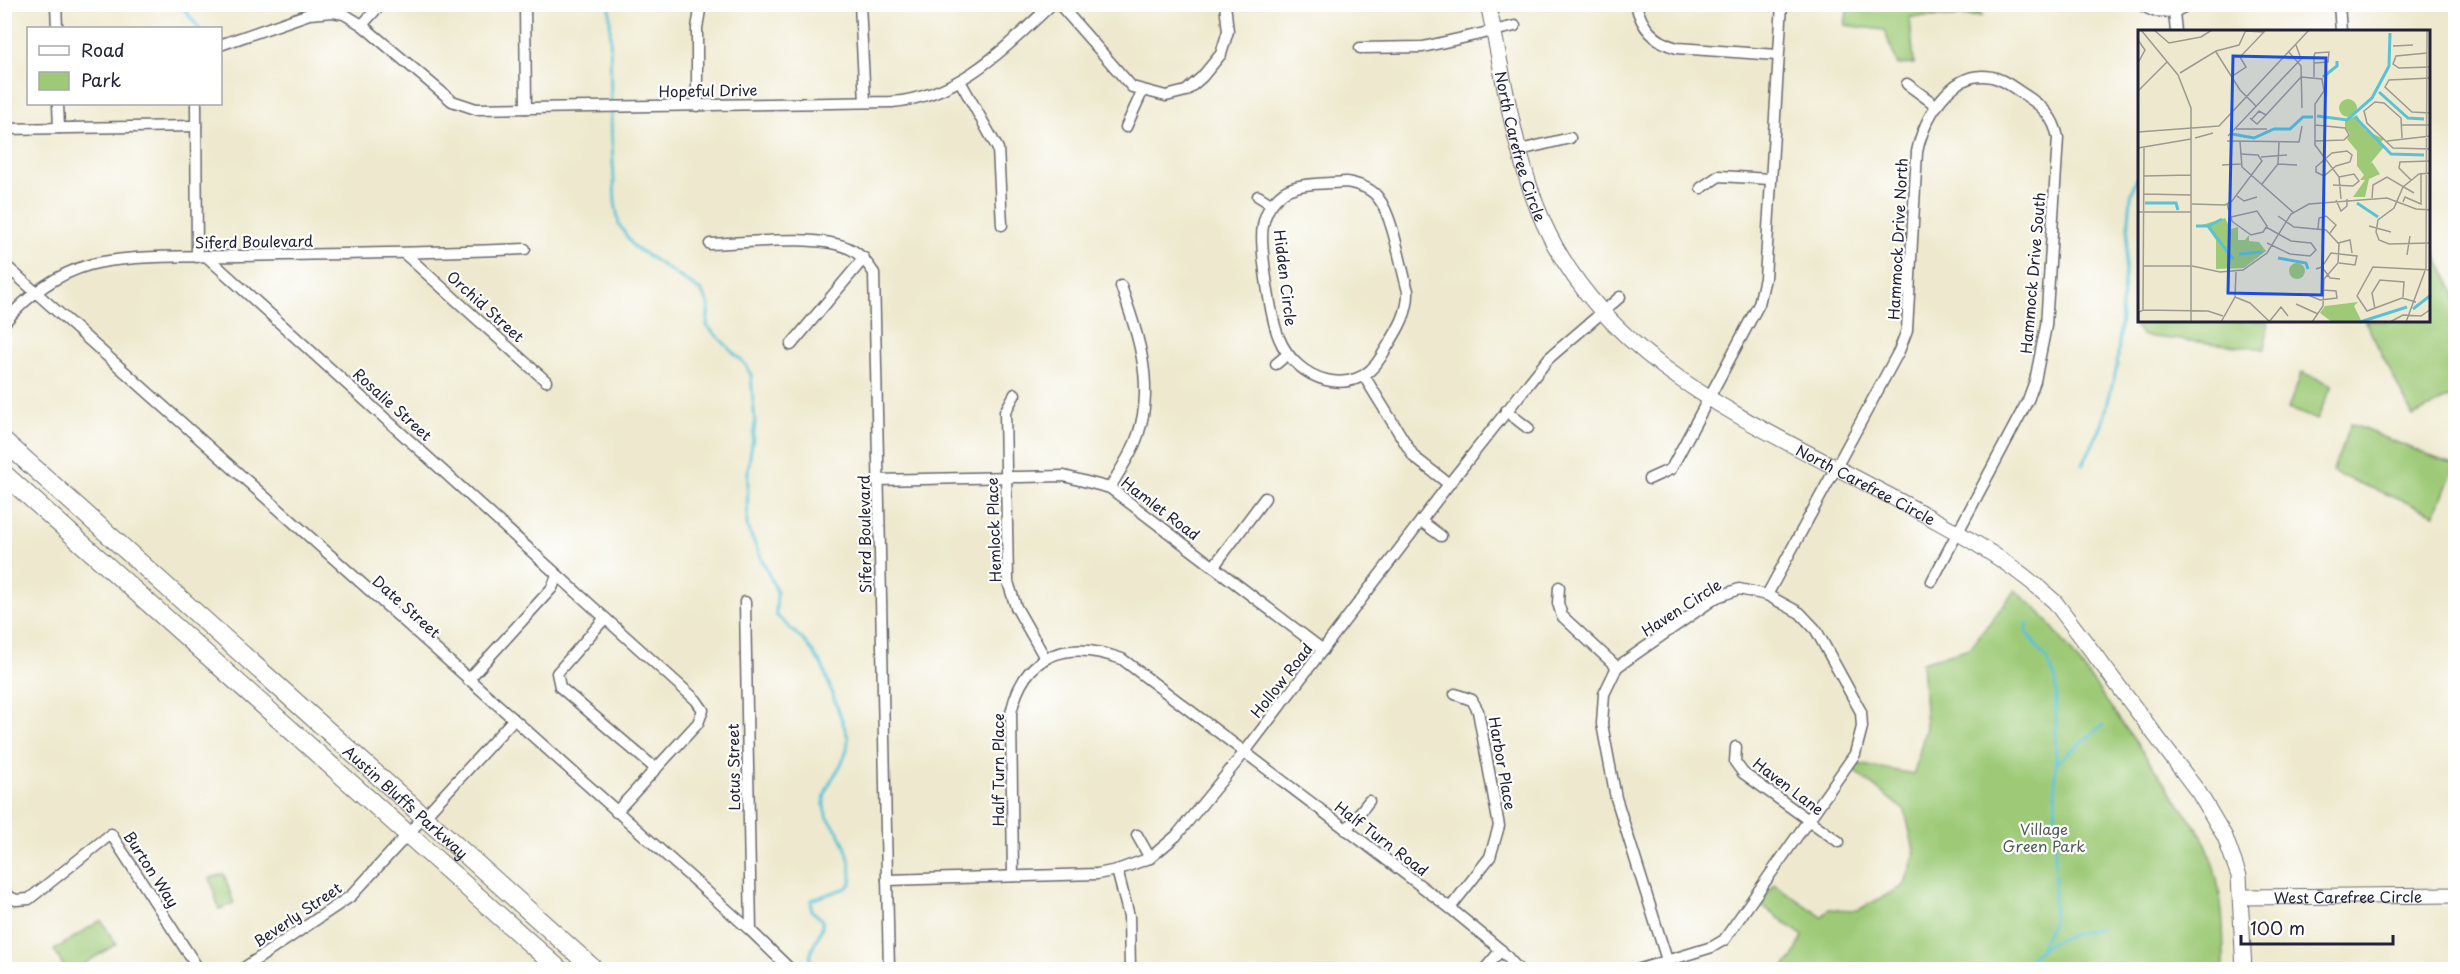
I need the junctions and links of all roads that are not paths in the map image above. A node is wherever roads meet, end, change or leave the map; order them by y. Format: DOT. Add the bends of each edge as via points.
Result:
graph roads {
  1 [pos="57,4"];
  2 [pos="381,4"];
  3 [pos="525,4"];
  4 [pos="701,4"];
  5 [pos="860,4"];
  6 [pos="1052,4"];
  7 [pos="1059,4"];
  8 [pos="1225,4"];
  9 [pos="1488,4"];
  10 [pos="1636,4"];
  11 [pos="1782,4"];
  12 [pos="2139,4"];
  13 [pos="2190,4"];
  14 [pos="2339,4"];
  15 [pos="2174,12"];
  16 [pos="362,25"];
  17 [pos="1515,26"];
  18 [pos="57,27"];
  19 [pos="2176,30"];
  20 [pos="2341,30"];
  21 [pos="1494,31"];
  22 [pos="222,44"];
  23 [pos="1360,48"];
  24 [pos="1777,56"];
  25 [pos="960,81"];
  26 [pos="1963,82"];
  27 [pos="1907,84"];
  28 [pos="1142,92"];
  29 [pos="866,102"];
  30 [pos="58,105"];
  31 [pos="196,105"];
  32 [pos="697,106"];
  33 [pos="1937,106"];
  34 [pos="526,108"];
  35 [pos="196,126"];
  36 [pos="1126,127"];
  37 [pos="59,128"];
  38 [pos="4,129"];
  39 [pos="1570,138"];
  40 [pos="1520,150"];
  41 [pos="1770,179"];
  42 [pos="1701,188"];
  43 [pos="1258,196"];
  44 [pos="1271,204"];
  45 [pos="1002,225"];
  46 [pos="710,244"];
  47 [pos="525,249"];
  48 [pos="406,255"];
  49 [pos="202,257"];
  50 [pos="864,258"];
  51 [pos="4,264"];
  52 [pos="1121,286"];
  53 [pos="35,291"];
  54 [pos="1620,297"];
  55 [pos="1602,312"];
  56 [pos="4,323"];
  57 [pos="791,345"];
  58 [pos="1288,354"];
  59 [pos="1276,364"];
  60 [pos="1364,376"];
  61 [pos="546,381"];
  62 [pos="1015,394"];
  63 [pos="1710,399"];
  64 [pos="1506,411"];
  65 [pos="1528,428"];
  66 [pos="4,441"];
  67 [pos="1835,467"];
  68 [pos="4,474"];
  69 [pos="1006,477"];
  70 [pos="1649,479"];
  71 [pos="878,480"];
  72 [pos="1449,484"];
  73 [pos="1110,488"];
  74 [pos="1265,498"];
  75 [pos="1421,521"];
  76 [pos="1958,532"];
  77 [pos="1441,536"];
  78 [pos="1214,566"];
  79 [pos="557,576"];
  80 [pos="1932,581"];
  81 [pos="1559,587"];
  82 [pos="1767,595"];
  83 [pos="745,602"];
  84 [pos="605,618"];
  85 [pos="218,632"];
  86 [pos="183,634"];
  87 [pos="1323,650"];
  88 [pos="1046,658"];
  89 [pos="1617,667"];
  90 [pos="468,680"];
  91 [pos="1455,694"];
  92 [pos="513,720"];
  93 [pos="1736,747"];
  94 [pos="1244,753"];
  95 [pos="656,769"];
  96 [pos="1369,801"];
  97 [pos="616,812"];
  98 [pos="425,816"];
  99 [pos="1808,820"];
  100 [pos="1346,830"];
  101 [pos="409,834"];
  102 [pos="1137,835"];
  103 [pos="1839,842"];
  104 [pos="1150,858"];
  105 [pos="1118,870"];
  106 [pos="1013,876"];
  107 [pos="887,880"];
  108 [pos="4,894"];
  109 [pos="2456,895"];
  110 [pos="2242,897"];
  111 [pos="1450,908"];
  112 [pos="751,931"];
  113 [pos="1502,950"];
  114 [pos="1667,960"];
  115 [pos="199,969"];
  116 [pos="241,969"];
  117 [pos="560,969"];
  118 [pos="566,969"];
  119 [pos="594,969"];
  120 [pos="791,969"];
  121 [pos="889,969"];
  122 [pos="1130,969"];
  123 [pos="1484,969"];
  124 [pos="1519,969"];
  125 [pos="1637,969"];
  126 [pos="2244,969"];
  1 -- 18 [label="street"];
  2 -- 16 [label="street"];
  3 -- 34 [label="street"];
  4 -- 32 [label="street"];
  5 -- 29 [label="street"];
  6 -- 25 [label="street, Hopeful Drive" via="983,68"];
  7 -- 28 [label="street" via="1132,87"];
  8 -- 28 [label="street" via="1226,44 1202,77 1178,94"];
  9 -- 21 [label="main road, North Carefree Circle"];
  10 -- 24 [label="street" via="1648,31 1665,45"];
  11 -- 24 [label="street"];
  12 -- 15 [label="street" via="2153,11"];
  13 -- 15 [label="street"];
  14 -- 20 [label="street"];
  15 -- 19 [label="street"];
  16 -- 22 [label="street, Hopeful Drive" via="344,14 321,12"];
  16 -- 34 [label="street, Hopeful Drive" via="458,104 476,109"];
  17 -- 21 [label="street"];
  21 -- 23 [label="street" via="1423,47"];
  21 -- 40 [label="main road, North Carefree Circle"];
  24 -- 41 [label="street"];
  25 -- 29 [label="street, Hopeful Drive" via="907,101"];
  25 -- 45 [label="street" via="998,149"];
  26 -- 33 [label="street, Hammock Drive North"];
  26 -- 76 [label="street, Hammock Drive South" via="1983,76 2001,80 2045,111 2058,138 2040,364 2028,400"];
  27 -- 33 [label="street"];
  28 -- 36 [label="street"];
  29 -- 32 [label="street, Hopeful Drive"];
  30 -- 37 [label="street"];
  31 -- 35 [label="street"];
  32 -- 34 [label="street, Hopeful Drive"];
  33 -- 67 [label="street, Hammock Drive North" via="1923,129 1917,152 1907,330"];
  35 -- 37 [label="street"];
  35 -- 49 [label="street"];
  37 -- 38 [label="street"];
  39 -- 40 [label="street"];
  40 -- 55 [label="main road, North Carefree Circle" via="1549,234"];
  41 -- 42 [label="street" via="1719,176"];
  41 -- 63 [label="street" via="1765,278 1759,304"];
  43 -- 44 [label="street"];
  44 -- 58 [label="street, Hidden Circle" via="1262,228 1263,242 1275,326"];
  44 -- 60 [label="street" via="1285,191 1346,182 1379,198 1386,212 1408,304 1375,368"];
  46 -- 50 [label="street" via="817,241 848,248"];
  47 -- 48 [label="street, Siferd Boulevard"];
  48 -- 49 [label="street, Siferd Boulevard"];
  48 -- 61 [label="street, Orchid Street"];
  49 -- 53 [label="street, Siferd Boulevard" via="111,261 89,266"];
  49 -- 79 [label="street, Rosalie Street"];
  50 -- 57 [label="street"];
  50 -- 71 [label="street, Siferd Boulevard" via="874,273"];
  51 -- 53 [label="street, Date Street"];
  52 -- 73 [label="street" via="1141,344 1145,393 1134,444"];
  53 -- 56 [label="street, Siferd Boulevard"];
  53 -- 90 [label="street, Date Street"];
  54 -- 55 [label="street, Hollow Road"];
  55 -- 63 [label="main road, North Carefree Circle" via="1653,361"];
  55 -- 64 [label="street, Hollow Road" via="1550,358"];
  58 -- 59 [label="street"];
  58 -- 60 [label="street, Hidden Circle" via="1317,378 1335,383"];
  60 -- 72 [label="street" via="1414,457"];
  62 -- 69 [label="street, Hemlock Place" via="1005,412"];
  63 -- 67 [label="main road, North Carefree Circle"];
  63 -- 70 [label="street" via="1671,469"];
  64 -- 65 [label="street"];
  64 -- 72 [label="street, Hollow Road"];
  66 -- 85 [label="main road, Austin Bluffs Parkway"];
  67 -- 76 [label="main road, North Carefree Circle"];
  67 -- 82 [label="street, Hammock Drive North"];
  68 -- 86 [label="main road, Austin Bluffs Parkway"];
  69 -- 71 [label="street, Hamlet Road"];
  69 -- 73 [label="street, Hamlet Road" via="1064,476"];
  69 -- 88 [label="street, Hemlock Place" via="1008,582 1016,607"];
  71 -- 107 [label="street, Siferd Boulevard"];
  72 -- 75 [label="street, Hollow Road"];
  73 -- 78 [label="street, Hamlet Road"];
  74 -- 78 [label="street"];
  75 -- 77 [label="street"];
  75 -- 87 [label="street, Hollow Road"];
  76 -- 80 [label="street, Hammock Drive South"];
  76 -- 110 [label="main road, North Carefree Circle" via="2032,581 2076,626 2212,813 2239,876"];
  78 -- 87 [label="street, Hamlet Road"];
  79 -- 84 [label="street, Rosalie Street"];
  79 -- 90 [label="street" via="552,588"];
  81 -- 89 [label="street" via="1562,616"];
  82 -- 89 [label="street, Haven Circle" via="1740,589 1717,597"];
  82 -- 99 [label="street, Haven Circle" via="1800,614 1816,630 1861,712 1862,733 1855,754"];
  83 -- 112 [label="street, Lotus Street"];
  84 -- 95 [label="street, Rosalie Street" via="703,710 698,723"];
  84 -- 95 [label="street" via="557,673 560,687"];
  85 -- 86 [label="main road" via="194,630"];
  85 -- 98 [label="main road, Austin Bluffs Parkway"];
  86 -- 101 [label="main road, Austin Bluffs Parkway"];
  87 -- 94 [label="street, Hollow Road"];
  88 -- 94 [label="street, Half Turn Place" via="1085,649 1122,659"];
  88 -- 106 [label="street, Half Turn Place" via="1026,674 1016,691 1011,713"];
  89 -- 114 [label="street, Haven Circle" via="1604,694 1602,724 1616,798"];
  90 -- 92 [label="street, Date Street"];
  91 -- 111 [label="street, Harbor Place" via="1472,700 1478,711 1499,826 1490,857"];
  92 -- 97 [label="street, Date Street"];
  92 -- 98 [label="street, Beverly Street"];
  93 -- 99 [label="street, Haven Lane" via="1735,762 1743,773"];
  94 -- 100 [label="street, Half Turn Road"];
  94 -- 104 [label="street, Hollow Road" via="1176,836"];
  95 -- 97 [label="street"];
  96 -- 100 [label="street"];
  97 -- 112 [label="street, Date Street"];
  98 -- 101 [label="street, Beverly Street"];
  98 -- 119 [label="main road, Austin Bluffs Parkway"];
  99 -- 103 [label="street, Haven Lane"];
  99 -- 114 [label="street, Haven Circle" via="1724,940"];
  100 -- 111 [label="street, Half Turn Road"];
  101 -- 116 [label="street, Beverly Street" via="351,896"];
  101 -- 117 [label="main road, Austin Bluffs Parkway"];
  102 -- 104 [label="street"];
  104 -- 105 [label="street, Hollow Road"];
  105 -- 106 [label="street, Hollow Road"];
  105 -- 122 [label="street" via="1129,916"];
  106 -- 107 [label="street, Hollow Road"];
  107 -- 121 [label="street, Siferd Boulevard"];
  108 -- 115 [label="street, Burton Way" via="16,900 29,899 111,834"];
  109 -- 110 [label="main road, West Carefree Circle"];
  110 -- 126 [label="main road, North Carefree Circle"];
  111 -- 113 [label="street, Half Turn Road"];
  112 -- 120 [label="street, Date Street"];
  113 -- 123 [label="street"];
  113 -- 124 [label="street, Half Turn Road"];
  114 -- 125 [label="street, Haven Circle"];
  118 -- 119 [label="main road, Austin Bluffs Parkway"];
}
